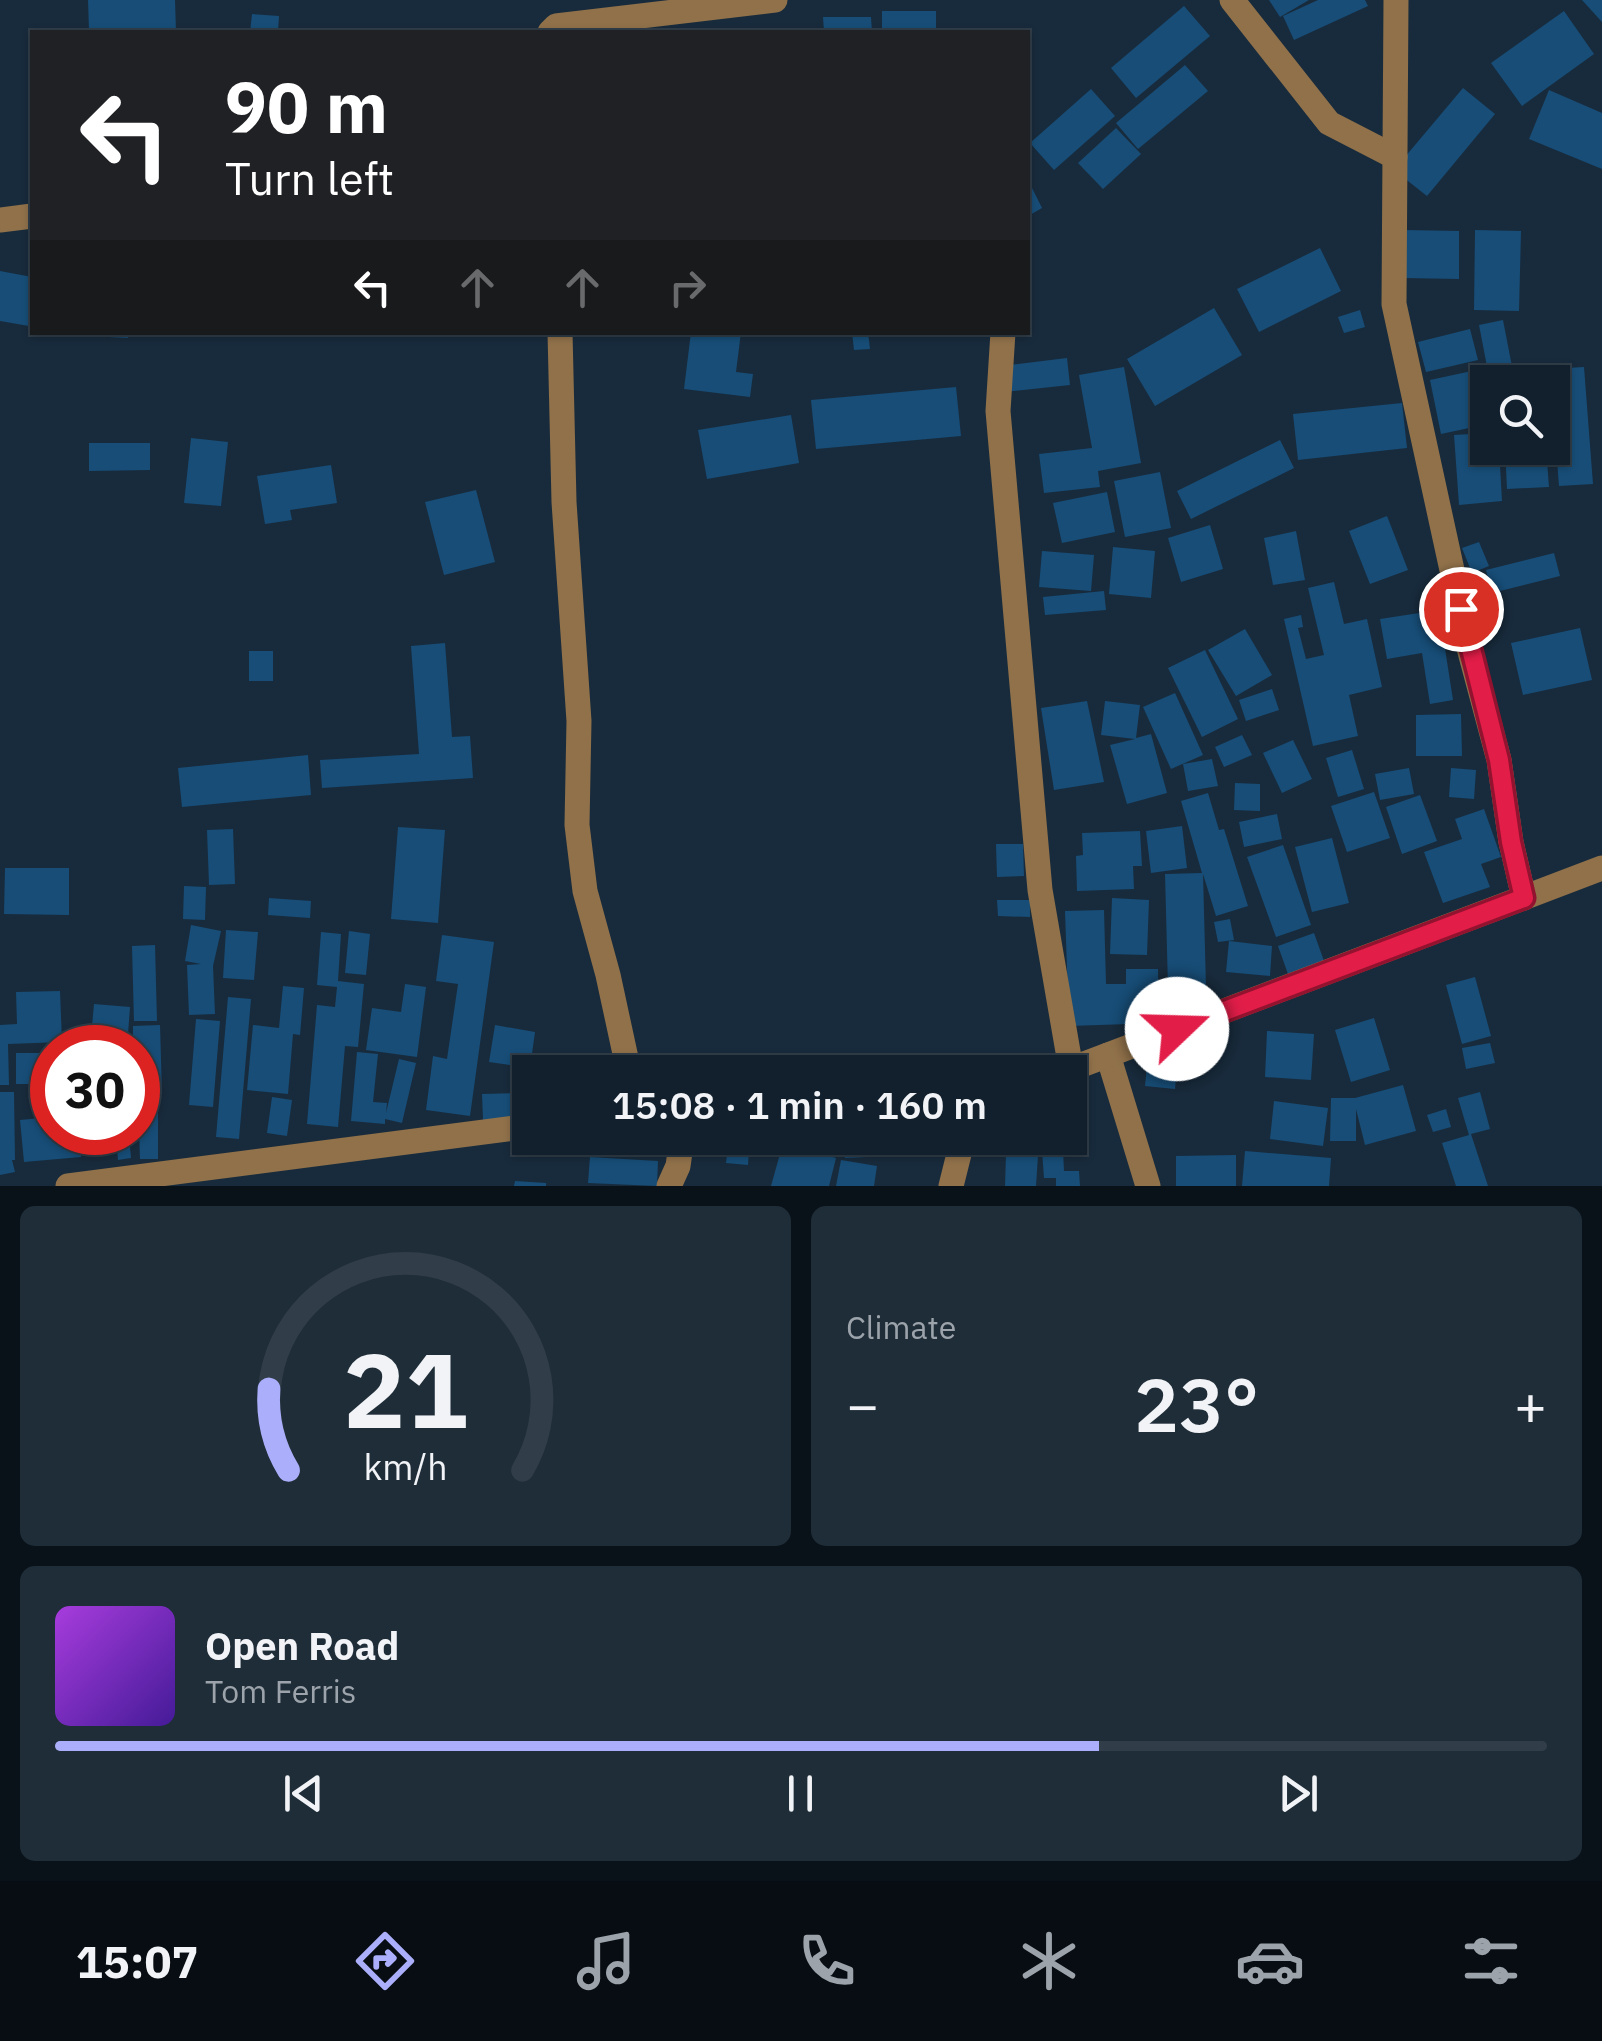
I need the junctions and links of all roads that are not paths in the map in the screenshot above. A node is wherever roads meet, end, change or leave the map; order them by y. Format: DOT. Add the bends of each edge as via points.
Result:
graph roads {
  1 [pos="775,0"];
  2 [pos="1232,0"];
  3 [pos="1396,0"];
  4 [pos="552,30"];
  5 [pos="1395,156"];
  6 [pos="30,216"];
  7 [pos="0,220"];
  8 [pos="560,335"];
  9 [pos="1003,335"];
  10 [pos="1602,868"];
  11 [pos="1524,898"];
  12 [pos="625,1055"];
  13 [pos="1060,1055"];
  14 [pos="1108,1055"];
  15 [pos="1087,1062"];
  16 [pos="512,1128"];
  17 [pos="680,1155"];
  18 [pos="959,1155"];
  19 [pos="68,1186"];
  20 [pos="669,1186"];
  21 [pos="951,1186"];
  22 [pos="1148,1186"];
  1 -- 4 [label="street"];
  2 -- 5 [label="street" via="1329,123"];
  3 -- 5 [label="street"];
  5 -- 11 [label="street" via="1394,304 1499,760"];
  6 -- 7 [label="street"];
  8 -- 12 [label="street" via="579,721 577,825 585,892"];
  9 -- 13 [label="street" via="998,412"];
  10 -- 11 [label="street"];
  11 -- 14 [label="street"];
  14 -- 15 [label="street"];
  14 -- 22 [label="street"];
  16 -- 19 [label="street"];
  17 -- 20 [label="street"];
  18 -- 21 [label="street"];
}
